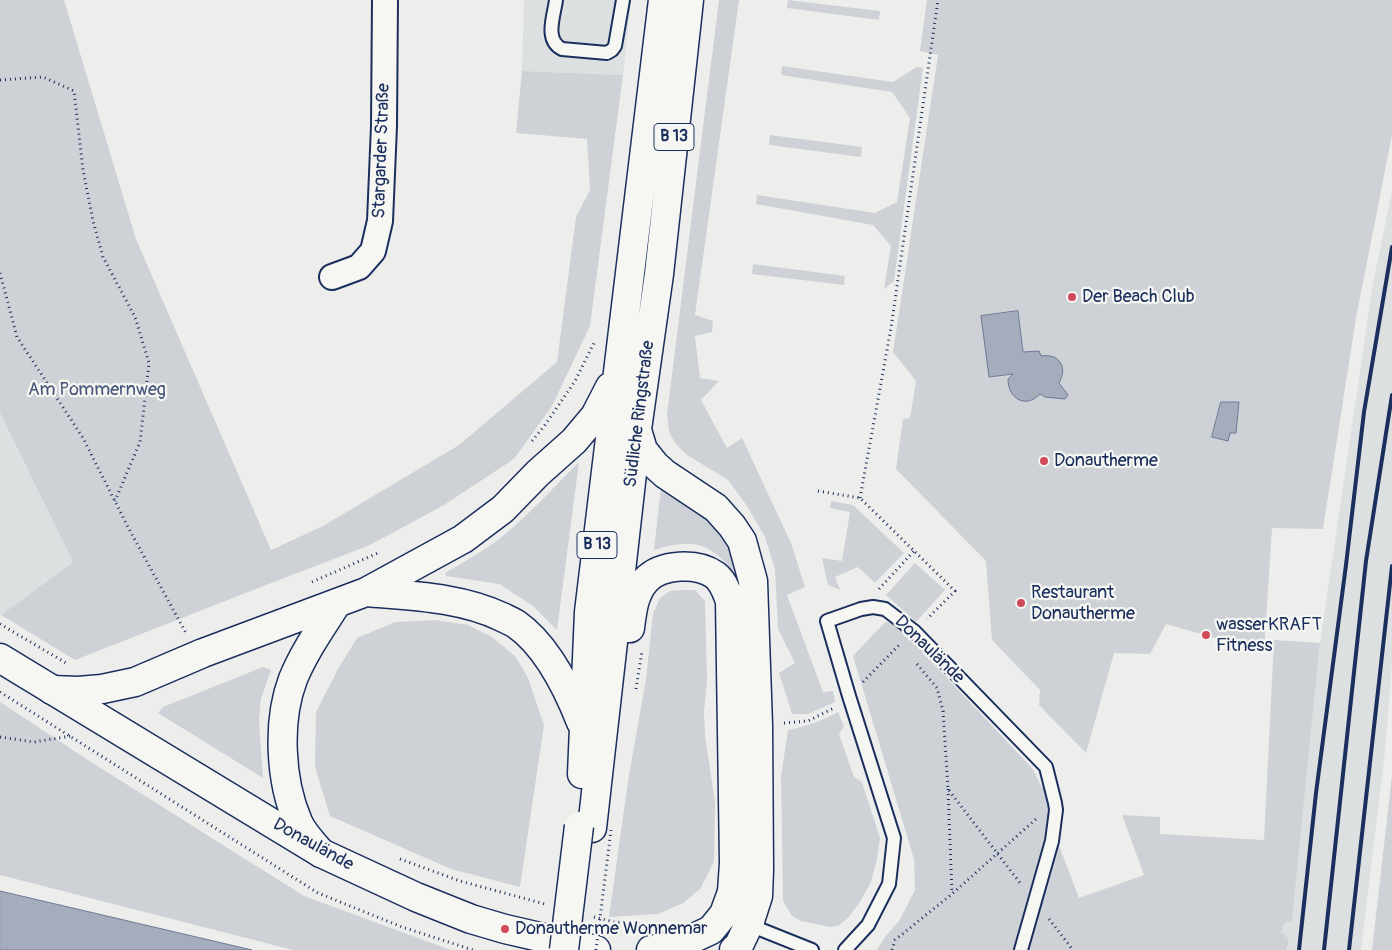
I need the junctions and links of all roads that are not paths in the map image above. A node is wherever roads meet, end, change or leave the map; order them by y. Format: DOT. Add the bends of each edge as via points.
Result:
graph roads {
  1 [pos="385,0"];
  2 [pos="556,0"];
  3 [pos="622,0"];
  4 [pos="663,0"];
  5 [pos="689,0"];
  6 [pos="332,277"];
  7 [pos="619,362"];
  8 [pos="637,429"];
  9 [pos="366,592"];
  10 [pos="337,603"];
  11 [pos="0,658"];
  12 [pos="52,690"];
  13 [pos="606,712"];
  14 [pos="584,728"];
  15 [pos="594,828"];
  16 [pos="321,853"];
  17 [pos="733,931"];
  18 [pos="650,937"];
  19 [pos="564,950"];
  20 [pos="577,950"];
  21 [pos="596,950"];
  22 [pos="812,950"];
  23 [pos="845,950"];
  24 [pos="1021,950"];
  1 -- 6 [label="street, Stargarder Straße" via="380,221 373,251 359,267"];
  2 -- 3 [label="lane" via="551,32 556,46 607,53 615,46"];
  4 -- 7 [label="main road, Südliche Ringstraße / B 13"];
  5 -- 8 [label="main road, Südliche Ringstraße / B 13" via="659,274"];
  7 -- 9 [label="main road" via="595,416 574,441 503,509 463,539"];
  7 -- 14 [label="main road, Südliche Ringstraße / B 13" via="588,612"];
  8 -- 13 [label="main road, Südliche Ringstraße / B 13"];
  8 -- 17 [label="main road" via="643,450 655,465 716,508 732,526 742,541 753,582 758,725 758,896"];
  9 -- 10 [label="main road"];
  9 -- 14 [label="main road" via="456,602 488,610 515,624 538,645 552,665"];
  10 -- 12 [label="main road" via="135,682 102,689"];
  10 -- 16 [label="main road" via="304,654 292,681 282,736 292,806 299,824"];
  11 -- 12 [label="main road, Donaulände"];
  12 -- 16 [label="main road, Donaulände"];
  13 -- 15 [label="main road, Südliche Ringstraße / B 13"];
  13 -- 17 [label="main road" via="619,691 632,613 637,593 646,580 656,573 682,567 698,567 714,575 724,585 730,602 734,863 732,892 724,914"];
  14 -- 15 [label="main road, Südliche Ringstraße / B 13"];
  15 -- 19 [label="main road, B 13, bridge"];
  15 -- 20 [label="main road, B 13"];
  16 -- 21 [label="main road, Donaulände" via="416,897 471,918"];
  17 -- 18 [label="main road" via="675,945"];
  17 -- 22 [label="lane"];
  23 -- 24 [label="lane, Donaulände" via="868,925 889,884 894,838 827,621 873,607 885,609 914,631 1046,767 1056,810 1052,841"];
}
